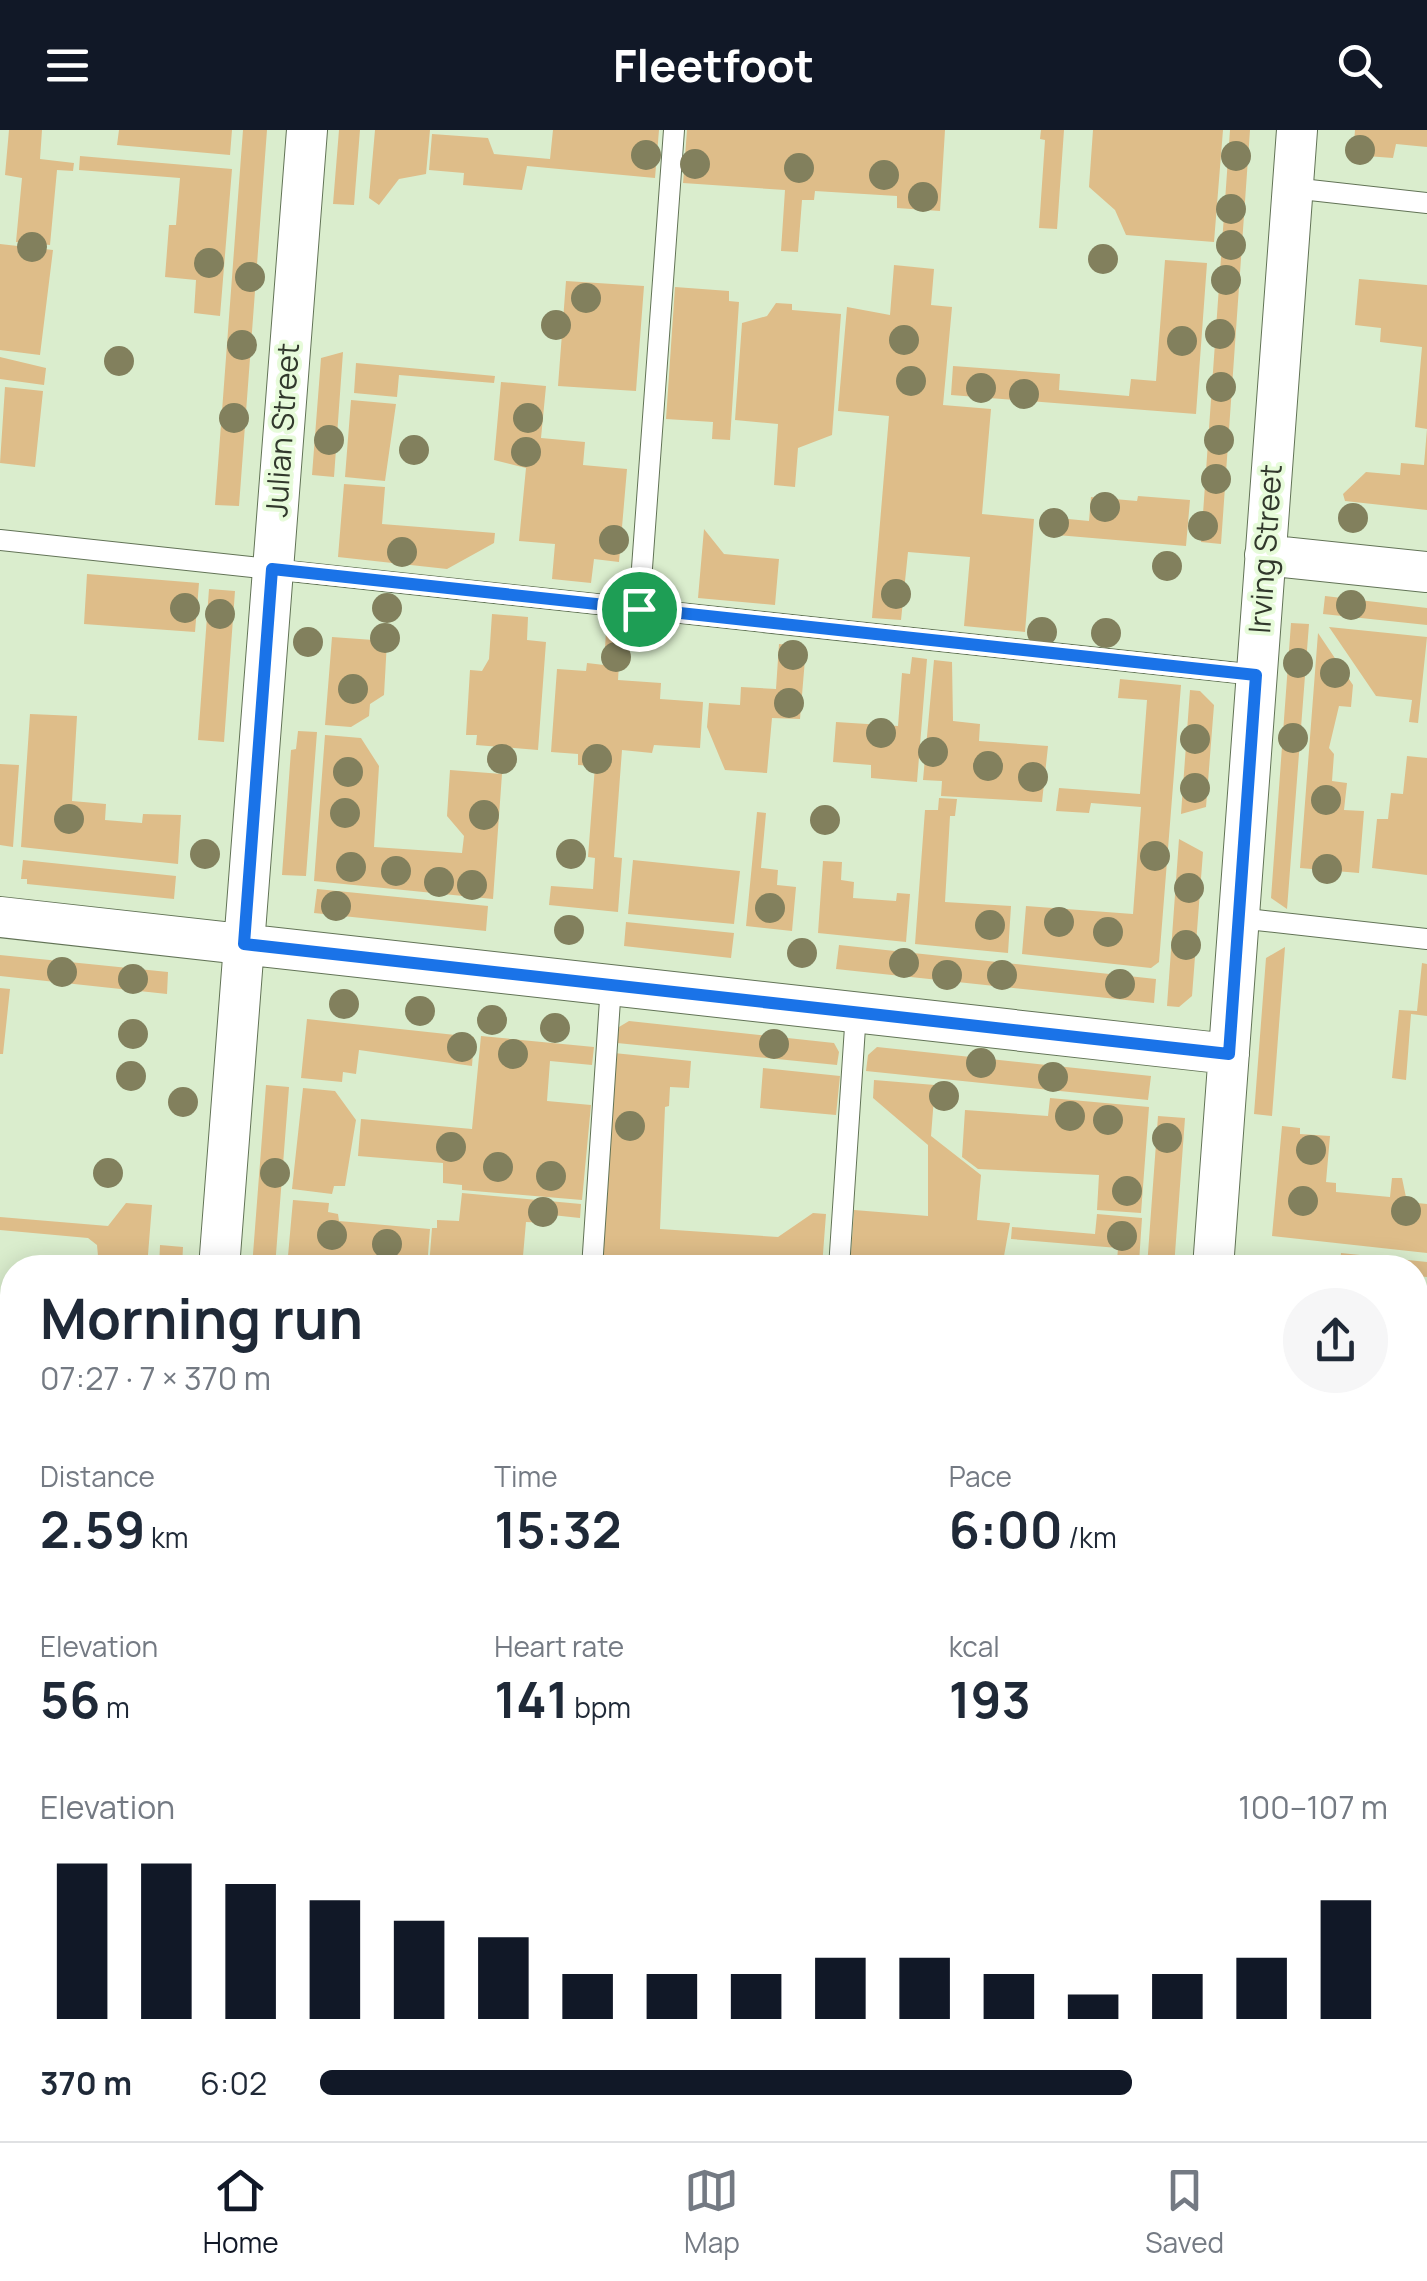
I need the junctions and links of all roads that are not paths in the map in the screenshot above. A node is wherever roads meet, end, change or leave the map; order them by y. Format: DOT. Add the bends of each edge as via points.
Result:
graph roads {
  1 [pos="306,130"];
  2 [pos="674,130"];
  3 [pos="1296,130"];
  4 [pos="1292,188"];
  5 [pos="1427,202"];
  6 [pos="0,540"];
  7 [pos="1265,555"];
  8 [pos="272,569"];
  9 [pos="1427,572"];
  10 [pos="639,609"];
  11 [pos="1256,675"];
  12 [pos="0,917"];
  13 [pos="1238,918"];
  14 [pos="1427,940"];
  15 [pos="244,944"];
  16 [pos="611,985"];
  17 [pos="856,1012"];
  18 [pos="1229,1054"];
  19 [pos="220,1255"];
  20 [pos="593,1255"];
  21 [pos="840,1255"];
  22 [pos="1214,1255"];
  1 -- 8 [label="street, Julian Street"];
  2 -- 10 [label="lane"];
  3 -- 4 [label="street, Irving Street"];
  4 -- 5 [label="lane"];
  4 -- 7 [label="street, Irving Street"];
  6 -- 8 [label="lane"];
  7 -- 9 [label="street"];
  7 -- 11 [label="street, Irving Street"];
  8 -- 10 [label="lane"];
  8 -- 15 [label="street, Julian Street"];
  10 -- 11 [label="lane"];
  11 -- 13 [label="street, Irving Street"];
  12 -- 15 [label="street"];
  13 -- 14 [label="lane"];
  13 -- 18 [label="street, Irving Street"];
  15 -- 16 [label="street"];
  15 -- 19 [label="street, Julian Street"];
  16 -- 17 [label="street"];
  16 -- 20 [label="lane"];
  17 -- 18 [label="street"];
  17 -- 21 [label="lane"];
  18 -- 22 [label="street, Irving Street"];
}
